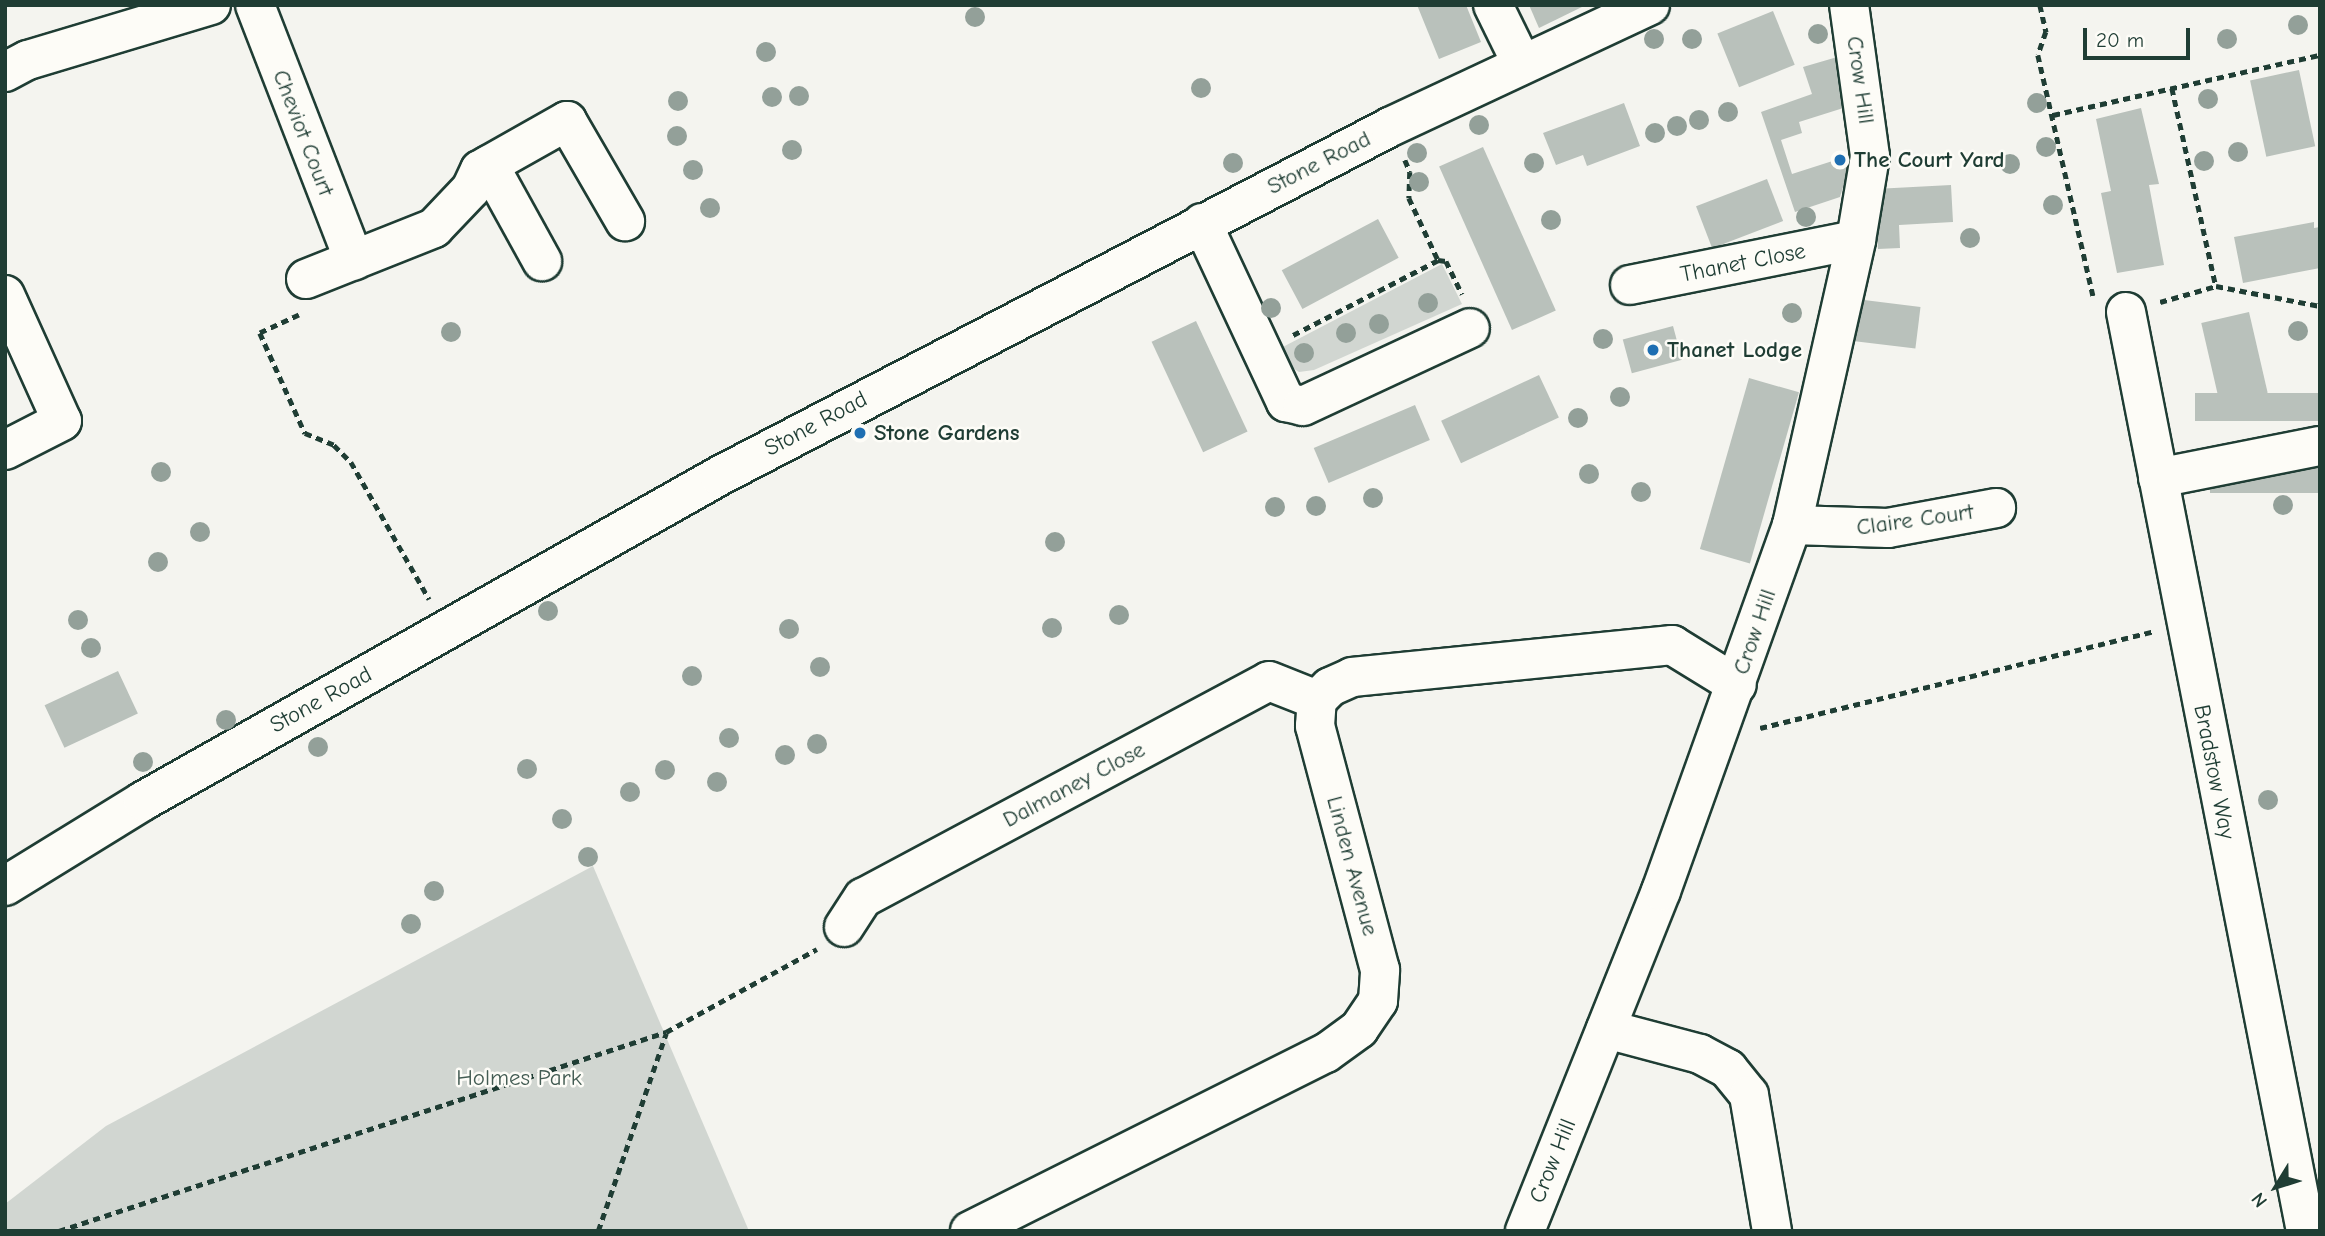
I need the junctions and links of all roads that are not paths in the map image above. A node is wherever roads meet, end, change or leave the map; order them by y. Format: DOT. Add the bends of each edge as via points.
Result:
graph roads {
  1 [pos="211,5"];
  2 [pos="255,5"];
  3 [pos="1493,5"];
  4 [pos="1650,5"];
  5 [pos="1849,5"];
  6 [pos="1522,64"];
  7 [pos="5,72"];
  8 [pos="480,177"];
  9 [pos="625,220"];
  10 [pos="1202,223"];
  11 [pos="1856,240"];
  12 [pos="354,260"];
  13 [pos="542,261"];
  14 [pos="306,279"];
  15 [pos="1630,285"];
  16 [pos="5,295"];
  17 [pos="2126,312"];
  18 [pos="1470,328"];
  19 [pos="2320,446"];
  20 [pos="5,450"];
  21 [pos="2158,478"];
  22 [pos="1996,508"];
  23 [pos="1793,525"];
  24 [pos="1737,685"];
  25 [pos="1317,701"];
  26 [pos="5,886"];
  27 [pos="844,927"];
  28 [pos="1606,1029"];
  29 [pos="970,1231"];
  30 [pos="1525,1231"];
  31 [pos="1772,1231"];
  32 [pos="2306,1231"];
  1 -- 7 [label="street" via="28,60"];
  2 -- 12 [label="street, Cheviot Court"];
  3 -- 6 [label="street"];
  4 -- 6 [label="street, Stone Road"];
  5 -- 11 [label="street, Crow Hill" via="1870,156"];
  6 -- 10 [label="street, Stone Road"];
  8 -- 9 [label="street" via="567,121"];
  8 -- 12 [label="street" via="434,228"];
  8 -- 13 [label="street"];
  10 -- 18 [label="street" via="1286,402 1303,406"];
  10 -- 26 [label="street, Stone Road" via="719,476 143,801"];
  11 -- 15 [label="street, Thanet Close"];
  11 -- 23 [label="street, Crow Hill"];
  12 -- 14 [label="street"];
  16 -- 20 [label="street" via="62,421"];
  17 -- 21 [label="street, Bradstow Way"];
  19 -- 21 [label="street"];
  21 -- 32 [label="street, Bradstow Way"];
  22 -- 23 [label="street, Claire Court" via="1888,528"];
  23 -- 24 [label="street, Crow Hill"];
  24 -- 25 [label="street" via="1672,645 1352,677 1330,687"];
  24 -- 28 [label="street, Crow Hill"];
  25 -- 27 [label="street, Dalmaney Close" via="1269,681 863,898"];
  25 -- 29 [label="street, Linden Avenue" via="1315,726 1380,970 1378,1001 1359,1029 1326,1053"];
  28 -- 30 [label="street, Crow Hill"];
  28 -- 31 [label="street" via="1700,1054 1728,1069 1749,1095"];
}
